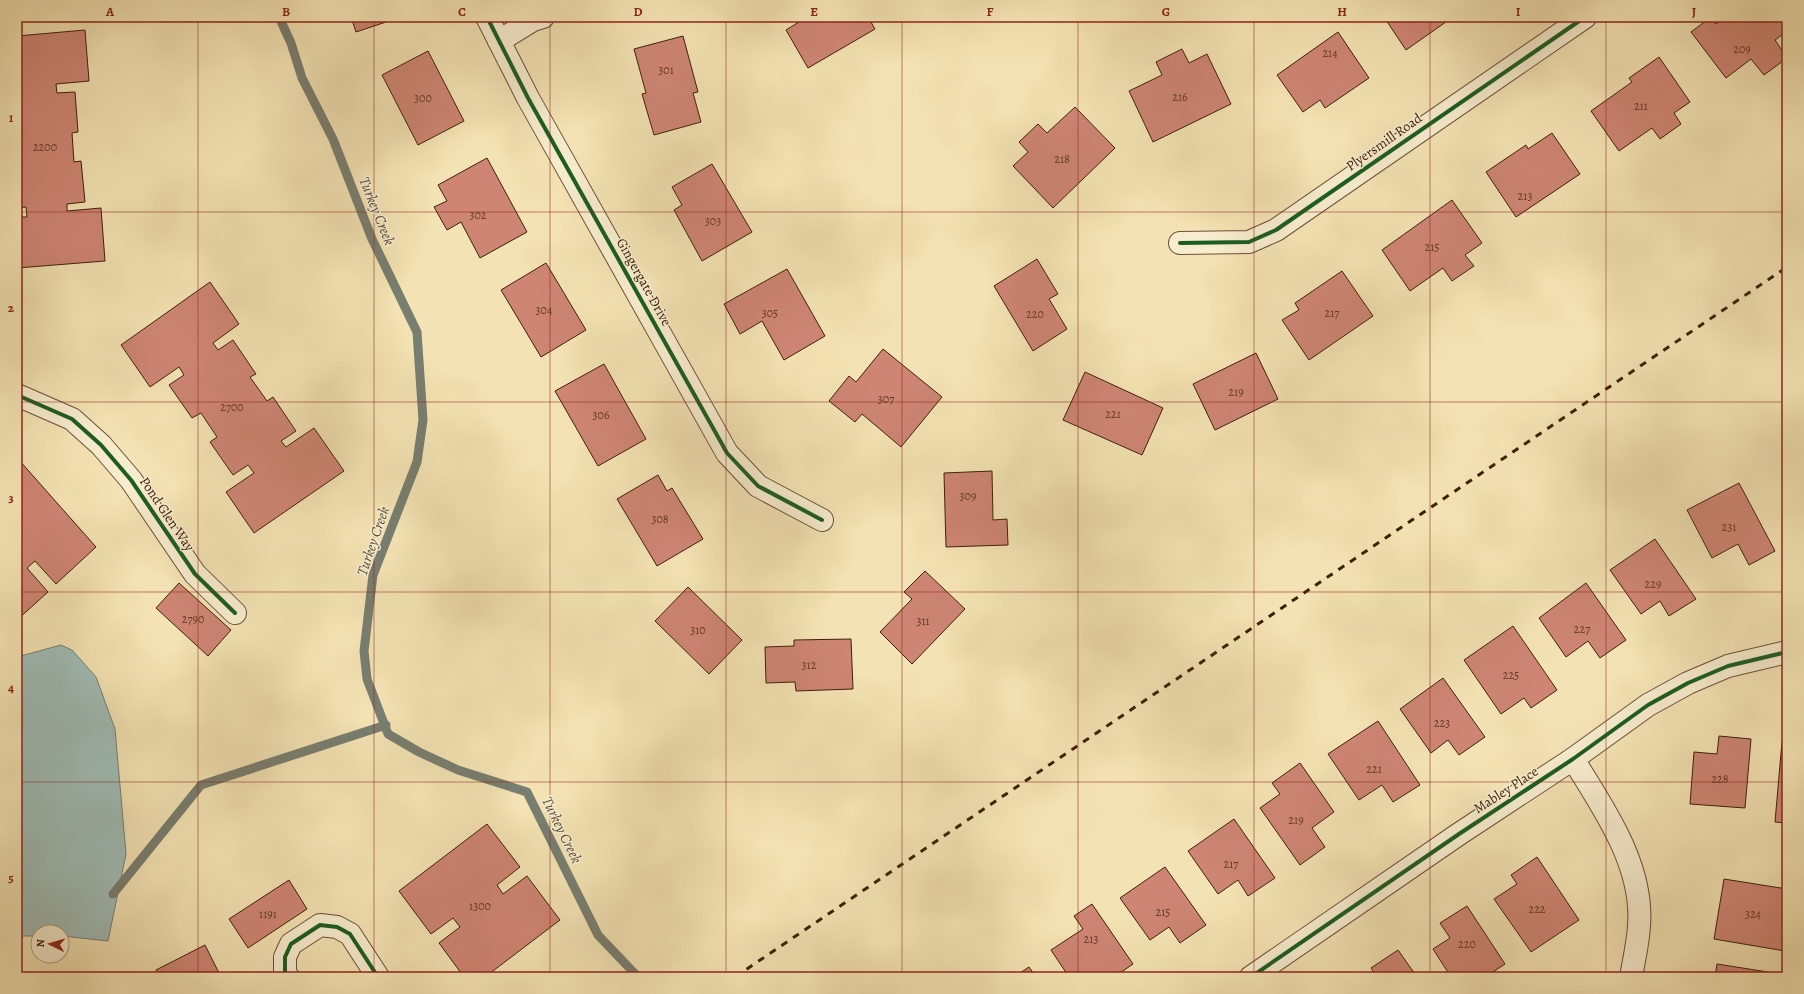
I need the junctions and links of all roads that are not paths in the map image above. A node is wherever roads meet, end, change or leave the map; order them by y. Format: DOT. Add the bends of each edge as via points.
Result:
graph roads {
  1 [pos="487,17"];
  2 [pos="543,17"];
  3 [pos="1586,17"];
  4 [pos="499,41"];
  5 [pos="1180,243"];
  6 [pos="17,395"];
  7 [pos="822,520"];
  8 [pos="235,613"];
  9 [pos="1787,652"];
  10 [pos="1573,759"];
  11 [pos="288,977"];
  12 [pos="378,977"];
  13 [pos="1251,977"];
  14 [pos="1632,977"];
  1 -- 4 [label="street, Gingergate Drive"];
  2 -- 4 [label="street" via="533,20"];
  3 -- 5 [label="street, Plyersmill Road" via="1276,230 1249,242"];
  4 -- 7 [label="street, Gingergate Drive" via="528,98 727,453 758,486"];
  6 -- 8 [label="street, Pond Glen Way" via="72,419 101,445 131,480 195,574"];
  9 -- 10 [label="street, Mabley Place" via="1728,666 1688,683 1648,705"];
  10 -- 13 [label="street, Mabley Place"];
  10 -- 14 [label="street" via="1612,822 1628,857 1637,894 1639,925"];
  11 -- 12 [label="street" via="285,957 291,944 320,925 337,927 350,934"];
}
